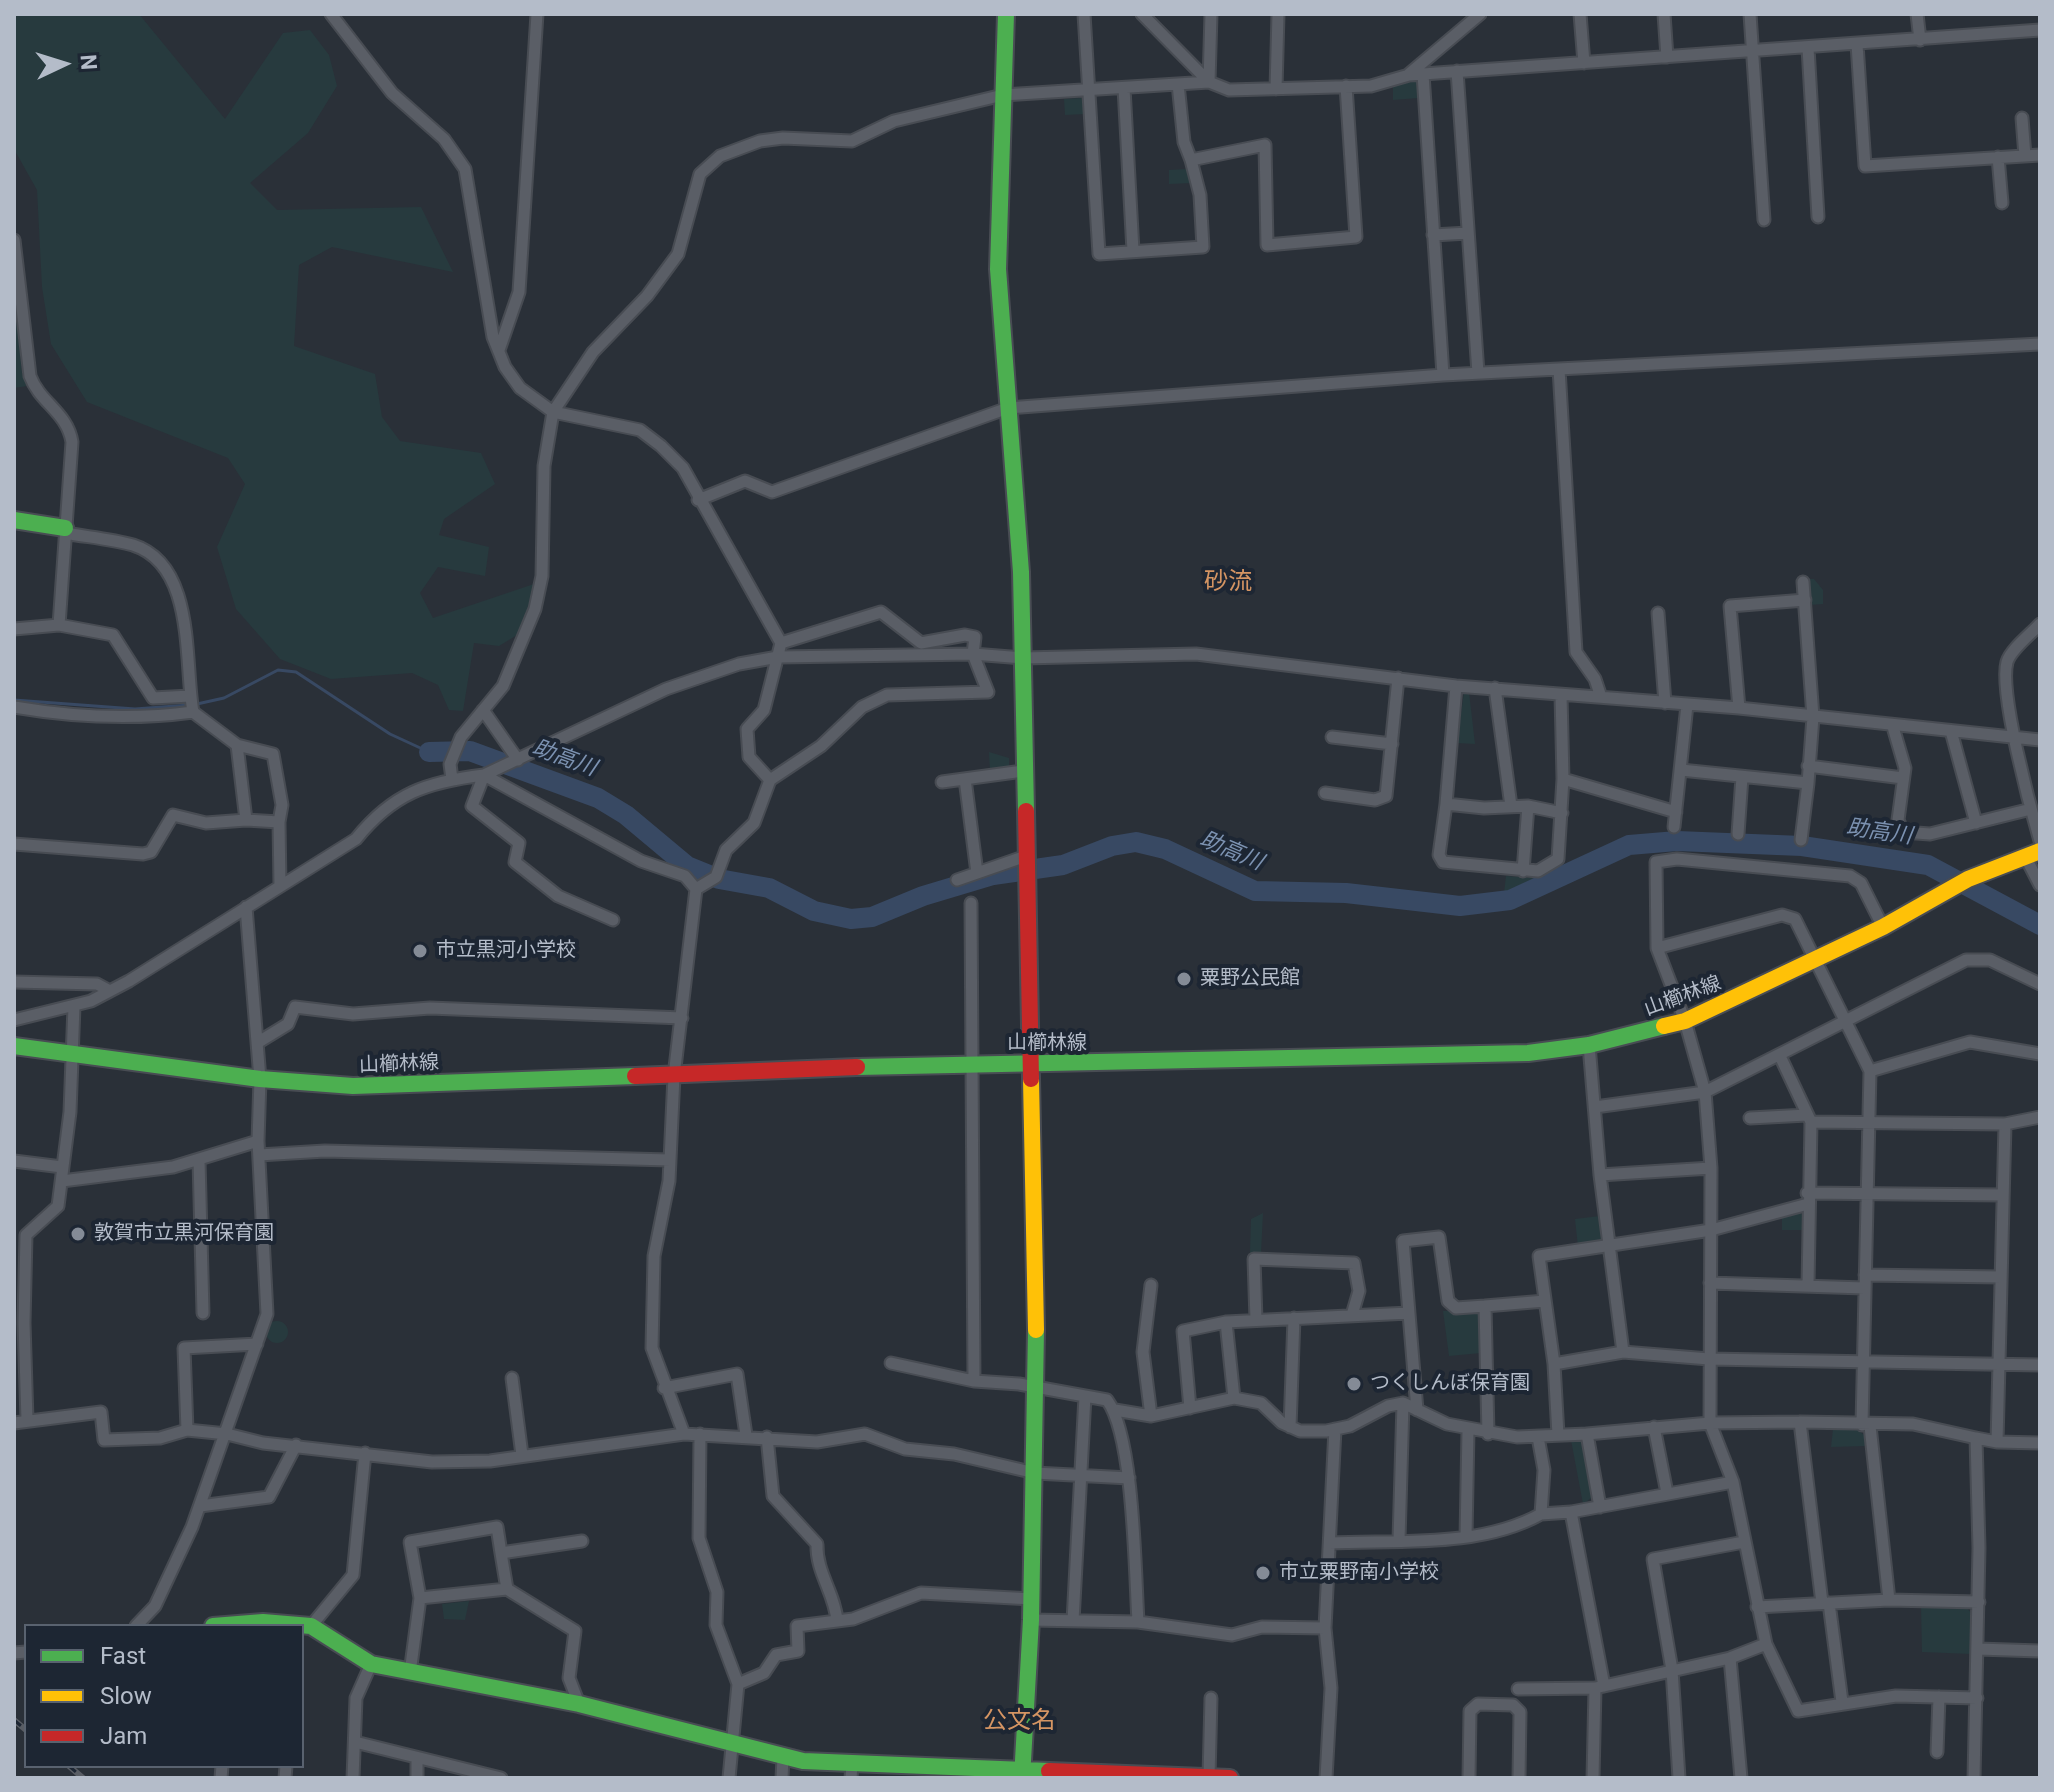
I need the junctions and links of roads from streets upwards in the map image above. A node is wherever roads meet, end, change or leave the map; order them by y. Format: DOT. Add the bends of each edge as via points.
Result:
graph roads {
  1 [pos="331,14"];
  2 [pos="537,14"];
  3 [pos="1006,14"];
  4 [pos="1084,14"];
  5 [pos="1142,14"];
  6 [pos="1211,14"];
  7 [pos="1278,14"];
  8 [pos="1479,14"];
  9 [pos="1580,14"];
  10 [pos="1664,14"];
  11 [pos="1750,14"];
  12 [pos="1917,14"];
  13 [pos="2040,30"];
  14 [pos="1920,40"];
  15 [pos="1857,44"];
  16 [pos="1808,48"];
  17 [pos="1752,52"];
  18 [pos="1667,57"];
  19 [pos="1584,63"];
  20 [pos="1457,71"];
  21 [pos="1423,74"];
  22 [pos="1409,75"];
  23 [pos="1209,82"];
  24 [pos="1178,84"];
  25 [pos="1346,86"];
  26 [pos="1124,88"];
  27 [pos="1276,89"];
  28 [pos="1088,91"];
  29 [pos="1003,95"];
  30 [pos="2022,118"];
  31 [pos="2040,155"];
  32 [pos="2025,156"];
  33 [pos="1998,157"];
  34 [pos="1191,160"];
  35 [pos="2002,203"];
  36 [pos="1818,217"];
  37 [pos="1764,220"];
  38 [pos="1468,233"];
  39 [pos="1433,235"];
  40 [pos="14,240"];
  41 [pos="1133,251"];
  42 [pos="2040,344"];
  43 [pos="499,350"];
  44 [pos="1559,369"];
  45 [pos="1478,373"];
  46 [pos="1443,375"];
  47 [pos="1008,408"];
  48 [pos="553,412"];
  49 [pos="698,500"];
  50 [pos="14,520"];
  51 [pos="65,530"];
  52 [pos="1803,582"];
  53 [pos="1805,600"];
  54 [pos="1658,613"];
  55 [pos="2040,624"];
  56 [pos="59,625"];
  57 [pos="14,629"];
  58 [pos="781,643"];
  59 [pos="973,654"];
  60 [pos="778,657"];
  61 [pos="1023,658"];
  62 [pos="1398,678"];
  63 [pos="1456,686"];
  64 [pos="1495,688"];
  65 [pos="1561,695"];
  66 [pos="190,696"];
  67 [pos="1601,697"];
  68 [pos="1665,703"];
  69 [pos="1687,705"];
  70 [pos="14,707"];
  71 [pos="1739,708"];
  72 [pos="483,710"];
  73 [pos="193,712"];
  74 [pos="1813,717"];
  75 [pos="1893,727"];
  76 [pos="1951,731"];
  77 [pos="1332,737"];
  78 [pos="2014,738"];
  79 [pos="2040,740"];
  80 [pos="1392,744"];
  81 [pos="237,745"];
  82 [pos="518,760"];
  83 [pos="1808,766"];
  84 [pos="1681,770"];
  85 [pos="1023,771"];
  86 [pos="484,775"];
  87 [pos="1742,777"];
  88 [pos="1903,778"];
  89 [pos="452,779"];
  90 [pos="965,779"];
  91 [pos="1563,779"];
  92 [pos="770,780"];
  93 [pos="942,782"];
  94 [pos="1808,783"];
  95 [pos="1325,793"];
  96 [pos="1446,804"];
  97 [pos="1511,806"];
  98 [pos="1528,806"];
  99 [pos="2031,809"];
  100 [pos="1676,812"];
  101 [pos="1562,813"];
  102 [pos="246,820"];
  103 [pos="279,822"];
  104 [pos="1976,823"];
  105 [pos="1674,827"];
  106 [pos="1738,834"];
  107 [pos="1801,840"];
  108 [pos="2040,841"];
  109 [pos="14,844"];
  110 [pos="2033,854"];
  111 [pos="1026,860"];
  112 [pos="1523,871"];
  113 [pos="977,873"];
  114 [pos="957,880"];
  115 [pos="2040,885"];
  116 [pos="280,886"];
  117 [pos="696,889"];
  118 [pos="971,903"];
  119 [pos="246,907"];
  120 [pos="613,920"];
  121 [pos="1883,927"];
  122 [pos="1657,948"];
  123 [pos="1816,960"];
  124 [pos="14,982"];
  125 [pos="2040,984"];
  126 [pos="110,991"];
  127 [pos="74,1006"];
  128 [pos="682,1018"];
  129 [pos="14,1020"];
  130 [pos="1685,1021"];
  131 [pos="1847,1022"];
  132 [pos="257,1043"];
  133 [pos="1589,1045"];
  134 [pos="14,1046"];
  135 [pos="72,1053"];
  136 [pos="2040,1054"];
  137 [pos="1780,1056"];
  138 [pos="973,1063"];
  139 [pos="1031,1065"];
  140 [pos="1870,1071"];
  141 [pos="674,1076"];
  142 [pos="260,1079"];
  143 [pos="1705,1092"];
  144 [pos="1595,1107"];
  145 [pos="2040,1117"];
  146 [pos="1750,1118"];
  147 [pos="1809,1118"];
  148 [pos="1869,1121"];
  149 [pos="2005,1124"];
  150 [pos="258,1141"];
  151 [pos="259,1155"];
  152 [pos="199,1160"];
  153 [pos="670,1160"];
  154 [pos="14,1161"];
  155 [pos="62,1167"];
  156 [pos="1711,1168"];
  157 [pos="1600,1175"];
  158 [pos="62,1181"];
  159 [pos="1867,1192"];
  160 [pos="2003,1195"];
  161 [pos="1807,1198"];
  162 [pos="1711,1230"];
  163 [pos="1608,1247"];
  164 [pos="2001,1277"];
  165 [pos="20,1278"];
  166 [pos="1864,1282"];
  167 [pos="1710,1283"];
  168 [pos="1151,1285"];
  169 [pos="1808,1285"];
  170 [pos="1545,1301"];
  171 [pos="1485,1306"];
  172 [pos="203,1313"];
  173 [pos="1409,1313"];
  174 [pos="1352,1315"];
  175 [pos="1294,1318"];
  176 [pos="1256,1320"];
  177 [pos="1226,1322"];
  178 [pos="257,1344"];
  179 [pos="1623,1352"];
  180 [pos="1709,1359"];
  181 [pos="1864,1361"];
  182 [pos="891,1363"];
  183 [pos="1554,1364"];
  184 [pos="2000,1365"];
  185 [pos="2040,1365"];
  186 [pos="512,1378"];
  187 [pos="974,1381"];
  188 [pos="664,1388"];
  189 [pos="1037,1389"];
  190 [pos="1085,1396"];
  191 [pos="1234,1398"];
  192 [pos="1403,1403"];
  193 [pos="1190,1408"];
  194 [pos="1115,1410"];
  195 [pos="1417,1410"];
  196 [pos="1151,1416"];
  197 [pos="27,1420"];
  198 [pos="1800,1422"];
  199 [pos="14,1423"];
  200 [pos="1710,1423"];
  201 [pos="1866,1426"];
  202 [pos="1290,1427"];
  203 [pos="1654,1427"];
  204 [pos="1335,1429"];
  205 [pos="187,1430"];
  206 [pos="1468,1430"];
  207 [pos="227,1434"];
  208 [pos="684,1434"];
  209 [pos="700,1434"];
  210 [pos="1488,1434"];
  211 [pos="1587,1434"];
  212 [pos="746,1435"];
  213 [pos="1558,1435"];
  214 [pos="767,1437"];
  215 [pos="1538,1437"];
  216 [pos="1976,1438"];
  217 [pos="1997,1442"];
  218 [pos="2040,1443"];
  219 [pos="296,1445"];
  220 [pos="365,1453"];
  221 [pos="522,1455"];
  222 [pos="1035,1473"];
  223 [pos="1081,1477"];
  224 [pos="1129,1478"];
  225 [pos="1733,1482"];
  226 [pos="1667,1493"];
  227 [pos="200,1506"];
  228 [pos="1600,1507"];
  229 [pos="1571,1512"];
  230 [pos="1541,1514"];
  231 [pos="1466,1537"];
  232 [pos="1399,1540"];
  233 [pos="582,1541"];
  234 [pos="1744,1542"];
  235 [pos="1330,1543"];
  236 [pos="501,1553"];
  237 [pos="507,1589"];
  238 [pos="420,1598"];
  239 [pos="1032,1599"];
  240 [pos="1889,1600"];
  241 [pos="1979,1602"];
  242 [pos="1825,1603"];
  243 [pos="1757,1607"];
  244 [pos="1031,1620"];
  245 [pos="837,1621"];
  246 [pos="1073,1621"];
  247 [pos="1138,1622"];
  248 [pos="138,1624"];
  249 [pos="238,1624"];
  250 [pos="287,1624"];
  251 [pos="304,1625"];
  252 [pos="311,1626"];
  253 [pos="1325,1628"];
  254 [pos="1766,1644"];
  255 [pos="1978,1649"];
  256 [pos="2040,1651"];
  257 [pos="1730,1658"];
  258 [pos="371,1664"];
  259 [pos="1672,1670"];
  260 [pos="410,1673"];
  261 [pos="738,1684"];
  262 [pos="1599,1687"];
  263 [pos="1518,1689"];
  264 [pos="1939,1697"];
  265 [pos="1211,1698"];
  266 [pos="1977,1698"];
  267 [pos="1842,1702"];
  268 [pos="579,1704"];
  269 [pos="355,1742"];
  270 [pos="730,1742"];
  271 [pos="1937,1752"];
  272 [pos="783,1757"];
  273 [pos="417,1759"];
  274 [pos="852,1771"];
  275 [pos="1022,1774"];
  276 [pos="1065,1775"];
  277 [pos="486,1776"];
  278 [pos="1209,1777"];
  279 [pos="353,1778"];
  280 [pos="417,1778"];
  281 [pos="501,1778"];
  282 [pos="729,1778"];
  283 [pos="782,1778"];
  284 [pos="1230,1778"];
  285 [pos="1326,1778"];
  286 [pos="1469,1778"];
  287 [pos="1519,1778"];
  288 [pos="1593,1778"];
  289 [pos="1679,1778"];
  290 [pos="1741,1778"];
  291 [pos="1974,1778"];
  1 -- 43 [label="street" via="392,93 444,139 465,169 483,289"];
  2 -- 43 [label="street" via="519,292"];
  3 -- 29 [label="street"];
  4 -- 28 [label="street"];
  5 -- 23 [label="street"];
  6 -- 23 [label="street"];
  7 -- 27 [label="street"];
  8 -- 22 [label="street"];
  9 -- 19 [label="street"];
  10 -- 18 [label="street"];
  11 -- 17 [label="street"];
  12 -- 14 [label="street"];
  13 -- 14 [label="street"];
  14 -- 15 [label="street"];
  15 -- 16 [label="street"];
  15 -- 33 [label="street" via="1865,166"];
  16 -- 17 [label="street"];
  16 -- 36 [label="street"];
  17 -- 18 [label="street"];
  17 -- 37 [label="street"];
  18 -- 19 [label="street"];
  19 -- 20 [label="street"];
  20 -- 21 [label="street"];
  20 -- 38 [label="street"];
  21 -- 22 [label="street"];
  21 -- 39 [label="street"];
  22 -- 25 [label="street" via="1371,86"];
  23 -- 24 [label="street"];
  23 -- 27 [label="street" via="1229,90"];
  24 -- 26 [label="street"];
  24 -- 34 [label="street"];
  25 -- 27 [label="street"];
  25 -- 34 [label="street" via="1356,237 1267,245 1265,145"];
  26 -- 28 [label="street"];
  26 -- 41 [label="street"];
  28 -- 29 [label="street"];
  28 -- 41 [label="street" via="1099,254"];
  29 -- 47 [label="street" via="998,269"];
  29 -- 48 [label="street" via="894,121 852,141 760,141 708,164 700,174 678,254 647,296 593,352"];
  30 -- 32 [label="street"];
  31 -- 32 [label="street"];
  32 -- 33 [label="street"];
  33 -- 35 [label="street"];
  34 -- 41 [label="street" via="1200,195 1203,247"];
  38 -- 39 [label="street"];
  38 -- 45 [label="street"];
  39 -- 46 [label="street"];
  40 -- 51 [label="street" via="30,376 71,433"];
  42 -- 44 [label="street"];
  43 -- 48 [label="street" via="520,388"];
  44 -- 45 [label="street"];
  44 -- 67 [label="street" via="1576,652"];
  45 -- 46 [label="street"];
  46 -- 47 [label="street"];
  47 -- 49 [label="street" via="772,492 745,481"];
  47 -- 61 [label="street"];
  48 -- 49 [label="street" via="640,430 683,468"];
  48 -- 72 [label="street" via="544,466 542,576 535,609 503,686"];
  49 -- 58 [label="street"];
  50 -- 51 [label="street"];
  51 -- 56 [label="street"];
  51 -- 66 [label="street" via="135,546 153,557 176,586 188,645"];
  52 -- 53 [label="street"];
  53 -- 71 [label="street" via="1730,606"];
  53 -- 74 [label="street"];
  54 -- 68 [label="street"];
  55 -- 78 [label="street" via="2008,659"];
  56 -- 57 [label="street"];
  56 -- 66 [label="street" via="113,635 153,698"];
  58 -- 59 [label="street" via="881,612 921,643 972,635"];
  58 -- 60 [label="street"];
  59 -- 60 [label="street"];
  59 -- 61 [label="street"];
  59 -- 92 [label="street" via="988,692 887,695 862,707 821,746"];
  60 -- 82 [label="street" via="666,689"];
  60 -- 92 [label="street" via="764,710 747,729 749,757"];
  61 -- 62 [label="street" via="1196,654"];
  61 -- 85 [label="street"];
  62 -- 63 [label="street"];
  62 -- 80 [label="street"];
  63 -- 64 [label="street"];
  63 -- 96 [label="street"];
  64 -- 65 [label="street"];
  64 -- 97 [label="street"];
  65 -- 67 [label="street"];
  65 -- 91 [label="street"];
  66 -- 73 [label="street"];
  67 -- 68 [label="street"];
  68 -- 69 [label="street"];
  69 -- 71 [label="street"];
  69 -- 84 [label="street"];
  70 -- 73 [label="street" via="105,716"];
  71 -- 74 [label="street"];
  72 -- 82 [label="street"];
  72 -- 89 [label="street" via="461,737 450,764"];
  73 -- 81 [label="street"];
  74 -- 75 [label="street"];
  74 -- 83 [label="street"];
  75 -- 76 [label="street"];
  75 -- 88 [label="street"];
  76 -- 78 [label="street"];
  76 -- 104 [label="street"];
  77 -- 80 [label="street"];
  78 -- 79 [label="street"];
  78 -- 99 [label="street"];
  80 -- 95 [label="street" via="1386,796 1375,800"];
  81 -- 102 [label="street"];
  81 -- 103 [label="street" via="273,754 282,805"];
  82 -- 86 [label="street"];
  83 -- 88 [label="street"];
  83 -- 94 [label="street"];
  84 -- 87 [label="street"];
  84 -- 100 [label="street"];
  85 -- 90 [label="street"];
  85 -- 111 [label="street"];
  86 -- 89 [label="street"];
  86 -- 117 [label="street" via="641,861 685,876"];
  86 -- 120 [label="street" via="472,806 519,843 515,862 558,896"];
  87 -- 94 [label="street"];
  87 -- 106 [label="street"];
  88 -- 104 [label="street" via="1898,820 1903,832 1930,834"];
  89 -- 116 [label="street" via="396,798 356,839"];
  90 -- 93 [label="street"];
  90 -- 113 [label="street"];
  91 -- 100 [label="street"];
  91 -- 101 [label="street"];
  92 -- 117 [label="street" via="754,823 726,850 716,877"];
  94 -- 107 [label="street"];
  96 -- 97 [label="street"];
  96 -- 112 [label="street" via="1439,855 1443,862"];
  97 -- 98 [label="street"];
  98 -- 101 [label="street"];
  98 -- 112 [label="street"];
  99 -- 104 [label="street"];
  99 -- 108 [label="street"];
  100 -- 105 [label="street"];
  101 -- 112 [label="street" via="1558,859 1538,871"];
  102 -- 103 [label="street"];
  102 -- 109 [label="street" via="206,823 173,815 151,852 143,854"];
  103 -- 116 [label="street"];
  110 -- 115 [label="street"];
  110 -- 121 [label="street, 山櫛林線" via="1945,890"];
  111 -- 113 [label="street"];
  111 -- 139 [label="street"];
  113 -- 114 [label="street"];
  116 -- 119 [label="street"];
  117 -- 128 [label="street"];
  118 -- 138 [label="street"];
  119 -- 126 [label="street"];
  119 -- 132 [label="street"];
  121 -- 122 [label="street" via="1861,883 1850,876 1677,859 1656,862"];
  121 -- 123 [label="street, 山櫛林線"];
  122 -- 123 [label="street" via="1782,915 1795,919"];
  122 -- 130 [label="street"];
  123 -- 130 [label="street, 山櫛林線"];
  123 -- 131 [label="street"];
  124 -- 126 [label="street" via="97,984"];
  125 -- 131 [label="street" via="2003,965 1974,958"];
  126 -- 127 [label="street"];
  127 -- 129 [label="street"];
  127 -- 135 [label="street"];
  128 -- 132 [label="street" via="430,1008 353,1014 295,1007 288,1024"];
  128 -- 141 [label="street"];
  130 -- 133 [label="street, 山櫛林線"];
  130 -- 143 [label="street"];
  131 -- 137 [label="street"];
  131 -- 140 [label="street"];
  132 -- 142 [label="street"];
  133 -- 139 [label="street, 山櫛林線" via="1528,1053"];
  133 -- 144 [label="street"];
  134 -- 135 [label="street, 山櫛林線"];
  135 -- 142 [label="street, 山櫛林線"];
  135 -- 155 [label="street"];
  136 -- 140 [label="street" via="1970,1042"];
  137 -- 143 [label="street"];
  137 -- 147 [label="street"];
  138 -- 139 [label="street, 山櫛林線"];
  138 -- 141 [label="street, 山櫛林線"];
  138 -- 187 [label="street"];
  139 -- 189 [label="street"];
  140 -- 148 [label="street"];
  141 -- 142 [label="street, 山櫛林線" via="353,1086"];
  141 -- 153 [label="street"];
  142 -- 150 [label="street"];
  143 -- 144 [label="street"];
  143 -- 156 [label="street"];
  144 -- 157 [label="street"];
  145 -- 149 [label="street"];
  146 -- 147 [label="street"];
  147 -- 148 [label="street"];
  147 -- 161 [label="street"];
  148 -- 149 [label="street"];
  148 -- 159 [label="street"];
  149 -- 160 [label="street"];
  150 -- 151 [label="street"];
  150 -- 152 [label="street"];
  151 -- 153 [label="street" via="325,1151"];
  151 -- 178 [label="street" via="267,1314"];
  152 -- 158 [label="street"];
  152 -- 172 [label="street"];
  153 -- 188 [label="street" via="654,1256 652,1348"];
  154 -- 155 [label="street"];
  155 -- 158 [label="street"];
  156 -- 157 [label="street"];
  156 -- 162 [label="street"];
  157 -- 163 [label="street"];
  158 -- 165 [label="street" via="58,1206 26,1235"];
  159 -- 160 [label="street"];
  159 -- 161 [label="street"];
  159 -- 166 [label="street"];
  160 -- 164 [label="street"];
  161 -- 162 [label="street"];
  161 -- 169 [label="street"];
  162 -- 163 [label="street"];
  162 -- 167 [label="street"];
  163 -- 170 [label="street" via="1539,1256"];
  163 -- 179 [label="street"];
  164 -- 166 [label="street"];
  164 -- 184 [label="street"];
  165 -- 197 [label="street"];
  166 -- 169 [label="street"];
  166 -- 181 [label="street"];
  167 -- 169 [label="street"];
  167 -- 180 [label="street"];
  168 -- 196 [label="street" via="1143,1352"];
  170 -- 171 [label="street"];
  170 -- 183 [label="street"];
  171 -- 173 [label="street" via="1456,1308 1448,1301 1439,1237 1403,1241"];
  171 -- 210 [label="street"];
  173 -- 174 [label="street"];
  173 -- 195 [label="street"];
  174 -- 175 [label="street"];
  174 -- 176 [label="street" via="1359,1291 1354,1263 1254,1259"];
  175 -- 176 [label="street"];
  175 -- 202 [label="street"];
  176 -- 177 [label="street"];
  177 -- 191 [label="street"];
  177 -- 193 [label="street" via="1183,1331"];
  178 -- 205 [label="street" via="184,1348"];
  178 -- 207 [label="street"];
  179 -- 180 [label="street"];
  179 -- 183 [label="street"];
  180 -- 181 [label="street"];
  180 -- 200 [label="street"];
  181 -- 184 [label="street"];
  181 -- 201 [label="street"];
  182 -- 187 [label="street"];
  183 -- 213 [label="street"];
  184 -- 185 [label="street"];
  184 -- 217 [label="street"];
  186 -- 221 [label="street"];
  187 -- 189 [label="street"];
  188 -- 208 [label="street"];
  188 -- 212 [label="street" via="737,1374"];
  189 -- 190 [label="street"];
  189 -- 222 [label="street"];
  190 -- 194 [label="street" via="1107,1400"];
  190 -- 223 [label="street"];
  191 -- 193 [label="street"];
  191 -- 202 [label="street" via="1261,1403"];
  192 -- 195 [label="street"];
  192 -- 204 [label="street"];
  192 -- 232 [label="street"];
  193 -- 196 [label="street"];
  194 -- 196 [label="street"];
  194 -- 224 [label="street"];
  195 -- 206 [label="street"];
  197 -- 199 [label="street"];
  197 -- 205 [label="street" via="101,1412 104,1440 160,1438"];
  198 -- 200 [label="street"];
  198 -- 201 [label="street"];
  198 -- 242 [label="street"];
  200 -- 203 [label="street"];
  200 -- 225 [label="street"];
  201 -- 216 [label="street" via="1913,1424"];
  201 -- 240 [label="street"];
  202 -- 204 [label="street"];
  203 -- 211 [label="street"];
  203 -- 226 [label="street"];
  204 -- 235 [label="street"];
  205 -- 207 [label="street"];
  206 -- 210 [label="street"];
  206 -- 231 [label="street"];
  207 -- 219 [label="street"];
  207 -- 227 [label="street"];
  208 -- 209 [label="street"];
  208 -- 221 [label="street"];
  209 -- 212 [label="street"];
  209 -- 261 [label="street" via="699,1538 717,1592 716,1625"];
  210 -- 215 [label="street"];
  211 -- 213 [label="street"];
  211 -- 228 [label="street"];
  212 -- 214 [label="street"];
  213 -- 215 [label="street"];
  214 -- 222 [label="street" via="817,1442 865,1434 924,1453 954,1454"];
  214 -- 245 [label="street" via="773,1496 817,1544 816,1560 836,1601"];
  215 -- 230 [label="street" via="1544,1470"];
  216 -- 217 [label="street"];
  216 -- 241 [label="street"];
  217 -- 218 [label="street"];
  219 -- 220 [label="street"];
  219 -- 227 [label="street" via="269,1497"];
  220 -- 221 [label="street" via="432,1462"];
  220 -- 252 [label="street" via="353,1575"];
  222 -- 223 [label="street"];
  222 -- 239 [label="street"];
  223 -- 224 [label="street"];
  223 -- 246 [label="street"];
  224 -- 247 [label="street"];
  225 -- 226 [label="street"];
  225 -- 234 [label="street"];
  226 -- 228 [label="street"];
  227 -- 248 [label="street" via="155,1606"];
  228 -- 229 [label="street"];
  229 -- 230 [label="street"];
  229 -- 262 [label="street"];
  230 -- 231 [label="street" via="1522,1525"];
  231 -- 232 [label="street"];
  232 -- 235 [label="street"];
  233 -- 236 [label="street"];
  234 -- 243 [label="street"];
  234 -- 259 [label="street" via="1653,1559"];
  235 -- 253 [label="street"];
  236 -- 237 [label="street"];
  236 -- 238 [label="street" via="497,1527 410,1542"];
  237 -- 238 [label="street"];
  237 -- 268 [label="street" via="575,1631 569,1678"];
  238 -- 260 [label="street"];
  239 -- 244 [label="street"];
  239 -- 245 [label="street" via="921,1593"];
  240 -- 241 [label="street"];
  240 -- 242 [label="street"];
  241 -- 255 [label="street"];
  242 -- 243 [label="street"];
  242 -- 267 [label="street"];
  243 -- 254 [label="street"];
  244 -- 246 [label="street"];
  244 -- 275 [label="street"];
  245 -- 261 [label="street" via="797,1626 798,1651 776,1655 764,1673"];
  246 -- 247 [label="street"];
  247 -- 253 [label="street" via="1232,1635 1262,1627"];
  249 -- 250 [label="street"];
  251 -- 252 [label="street"];
  252 -- 258 [label="street"];
  253 -- 285 [label="street" via="1331,1688"];
  254 -- 257 [label="street"];
  254 -- 267 [label="street" via="1798,1711"];
  255 -- 256 [label="street"];
  255 -- 266 [label="street"];
  257 -- 259 [label="street"];
  257 -- 290 [label="street"];
  258 -- 260 [label="street"];
  258 -- 269 [label="street" via="356,1698"];
  259 -- 262 [label="street"];
  259 -- 289 [label="street"];
  260 -- 268 [label="street"];
  261 -- 270 [label="street"];
  262 -- 263 [label="street"];
  262 -- 288 [label="street"];
  264 -- 266 [label="street"];
  264 -- 267 [label="street"];
  264 -- 271 [label="street"];
  265 -- 278 [label="street"];
  266 -- 291 [label="street"];
  268 -- 270 [label="street"];
  269 -- 273 [label="street"];
  269 -- 279 [label="street"];
  270 -- 272 [label="street"];
  270 -- 282 [label="street"];
  272 -- 274 [label="street"];
  272 -- 283 [label="street"];
  273 -- 277 [label="street"];
  273 -- 280 [label="street"];
  274 -- 275 [label="street"];
  275 -- 276 [label="street"];
  276 -- 278 [label="street"];
  277 -- 281 [label="street"];
  278 -- 284 [label="street"];
  286 -- 287 [label="street" via="1470,1711 1478,1704 1513,1705 1520,1712"];
}
